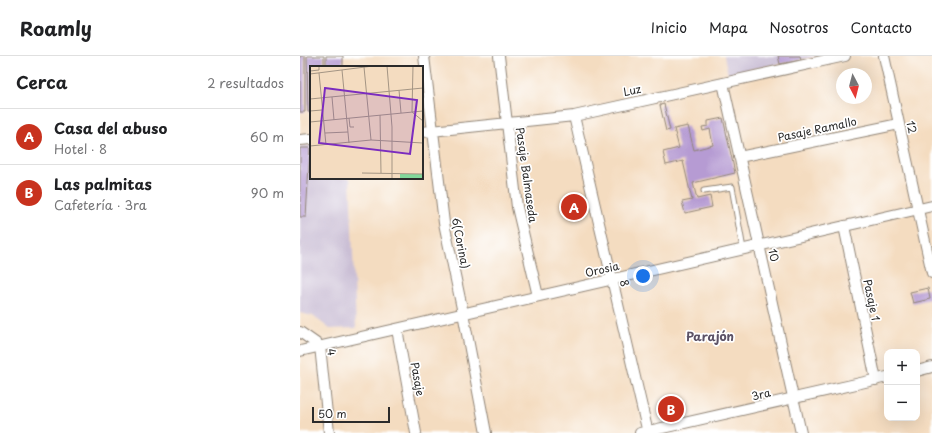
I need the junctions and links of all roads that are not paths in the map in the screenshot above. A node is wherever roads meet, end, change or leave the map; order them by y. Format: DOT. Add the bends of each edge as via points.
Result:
graph roads {
  1 [pos="424,56"];
  2 [pos="499,56"];
  3 [pos="845,56"];
  4 [pos="884,56"];
  5 [pos="723,83"];
  6 [pos="574,116"];
  7 [pos="507,123"];
  8 [pos="899,124"];
  9 [pos="423,132"];
  10 [pos="433,132"];
  11 [pos="310,139"];
  12 [pos="300,140"];
  13 [pos="739,157"];
  14 [pos="704,191"];
  15 [pos="932,206"];
  16 [pos="918,209"];
  17 [pos="844,226"];
  18 [pos="759,245"];
  19 [pos="743,249"];
  20 [pos="932,273"];
  21 [pos="612,279"];
  22 [pos="538,296"];
  23 [pos="463,313"];
  24 [pos="397,328"];
  25 [pos="300,332"];
  26 [pos="320,346"];
  27 [pos="300,351"];
  28 [pos="932,367"];
  29 [pos="920,370"];
  30 [pos="884,379"];
  31 [pos="876,380"];
  32 [pos="794,399"];
  33 [pos="645,432"];
  34 [pos="329,433"];
  35 [pos="416,433"];
  36 [pos="486,433"];
  37 [pos="801,433"];
  1 -- 10 [label="street, 6(Corina)"];
  2 -- 7 [label="street, Pasaje Balmaseda"];
  3 -- 5 [label="street, Luz"];
  4 -- 8 [label="street, 12"];
  5 -- 6 [label="street, Luz"];
  5 -- 13 [label="street, 10"];
  6 -- 7 [label="street, Luz"];
  6 -- 21 [label="street, 8"];
  7 -- 10 [label="street, Luz"];
  7 -- 22 [label="street, Pasaje Balmaseda" via="517,207"];
  8 -- 13 [label="street, Pasaje Ramallo"];
  8 -- 16 [label="street, 12"];
  9 -- 10 [label="street, Luz"];
  10 -- 23 [label="street, 6(Corina)" via="444,222"];
  11 -- 12 [label="street"];
  13 -- 18 [label="street, 10"];
  14 -- 19 [label="lane" via="732,187"];
  15 -- 16 [label="street, Orosia"];
  16 -- 17 [label="street, Orosia"];
  16 -- 20 [label="street, 12"];
  17 -- 18 [label="street, Orosia"];
  17 -- 31 [label="street, Pasaje 1"];
  18 -- 19 [label="street, Orosia"];
  18 -- 32 [label="street, 10"];
  19 -- 21 [label="street, Orosia"];
  21 -- 22 [label="street, Orosia"];
  21 -- 33 [label="street, 8"];
  22 -- 23 [label="street, Orosia"];
  23 -- 24 [label="street, Orosia"];
  23 -- 36 [label="street, 6(Corina)"];
  24 -- 26 [label="street, Orosia"];
  24 -- 35 [label="street, Pasaje"];
  25 -- 26 [label="street, 4"];
  26 -- 27 [label="street, Orosia"];
  26 -- 34 [label="street, 4"];
  28 -- 29 [label="street"];
  30 -- 31 [label="street, 3ra"];
  31 -- 32 [label="street, 3ra"];
  32 -- 33 [label="street, 3ra"];
  32 -- 37 [label="street, 10"];
}
